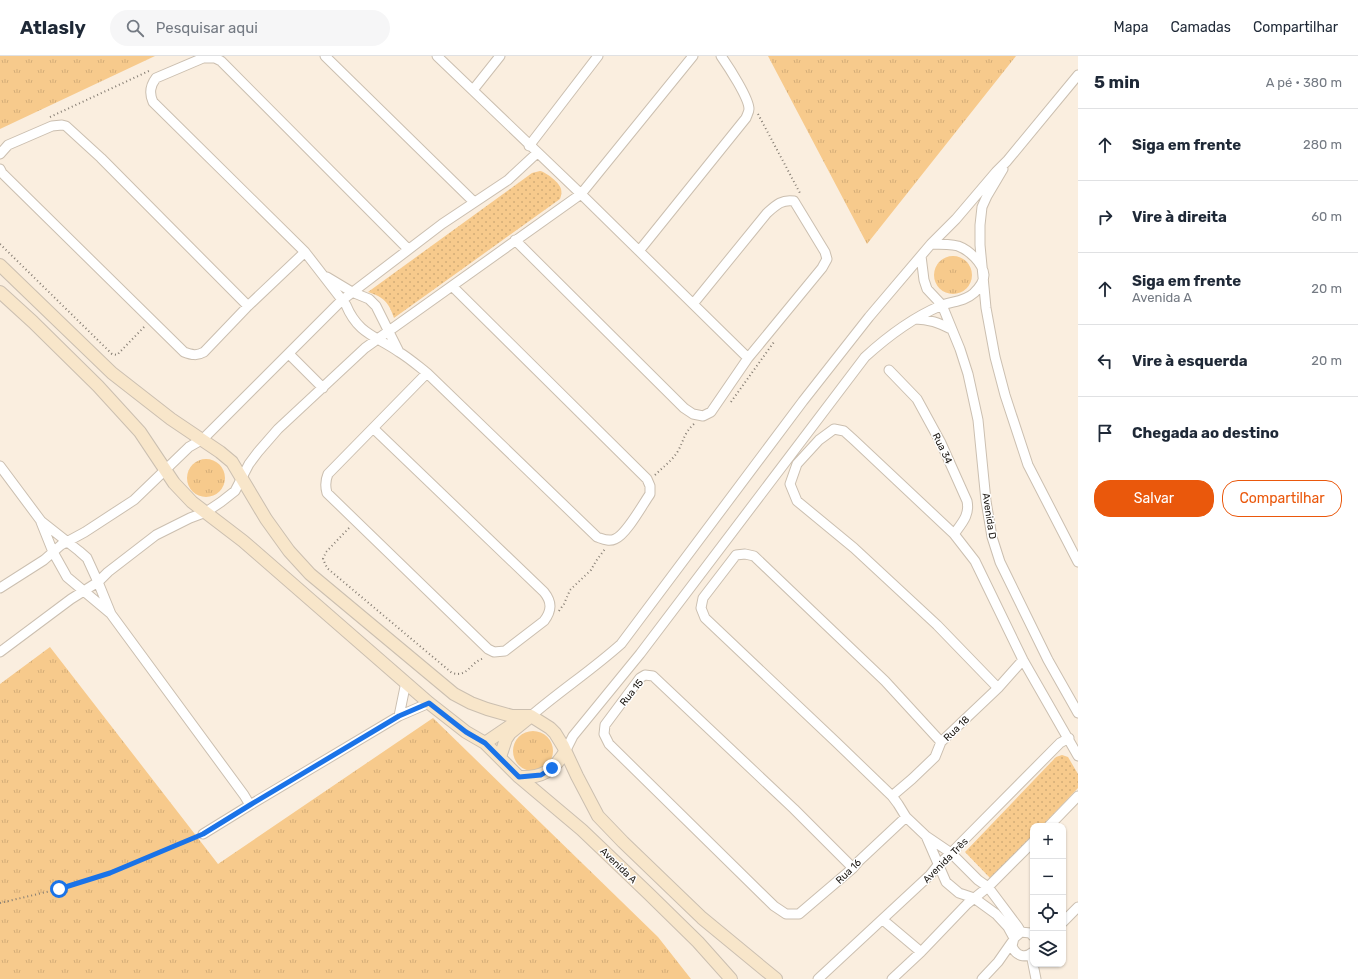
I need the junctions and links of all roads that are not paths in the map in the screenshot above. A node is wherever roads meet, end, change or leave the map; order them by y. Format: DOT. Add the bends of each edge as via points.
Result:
graph roads {
  1 [pos="325,56"];
  2 [pos="437,56"];
  3 [pos="500,56"];
  4 [pos="598,56"];
  5 [pos="693,56"];
  6 [pos="721,56"];
  7 [pos="1078,76"];
  8 [pos="473,90"];
  9 [pos="529,146"];
  10 [pos="537,153"];
  11 [pos="0,154"];
  12 [pos="1008,161"];
  13 [pos="0,169"];
  14 [pos="581,194"];
  15 [pos="474,202"];
  16 [pos="515,240"];
  17 [pos="931,244"];
  18 [pos="408,249"];
  19 [pos="639,251"];
  20 [pos="305,252"];
  21 [pos="921,256"];
  22 [pos="0,264"];
  23 [pos="324,275"];
  24 [pos="984,276"];
  25 [pos="452,286"];
  26 [pos="0,292"];
  27 [pos="352,292"];
  28 [pos="341,301"];
  29 [pos="693,304"];
  30 [pos="942,305"];
  31 [pos="248,306"];
  32 [pos="914,319"];
  33 [pos="951,330"];
  34 [pos="388,331"];
  35 [pos="377,339"];
  36 [pos="399,352"];
  37 [pos="289,354"];
  38 [pos="748,358"];
  39 [pos="889,370"];
  40 [pos="427,373"];
  41 [pos="323,388"];
  42 [pos="373,428"];
  43 [pos="203,439"];
  44 [pos="0,466"];
  45 [pos="165,470"];
  46 [pos="242,479"];
  47 [pos="206,512"];
  48 [pos="41,521"];
  49 [pos="954,534"];
  50 [pos="67,541"];
  51 [pos="53,552"];
  52 [pos="1078,562"];
  53 [pos="98,582"];
  54 [pos="0,588"];
  55 [pos="84,592"];
  56 [pos="111,614"];
  57 [pos="0,652"];
  58 [pos="1023,660"];
  59 [pos="406,682"];
  60 [pos="998,688"];
  61 [pos="429,703"];
  62 [pos="1078,713"];
  63 [pos="399,716"];
  64 [pos="531,716"];
  65 [pos="1069,738"];
  66 [pos="942,742"];
  67 [pos="485,743"];
  68 [pos="565,752"];
  69 [pos="1078,756"];
  70 [pos="500,757"];
  71 [pos="519,777"];
  72 [pos="892,796"];
  73 [pos="1078,796"];
  74 [pos="250,805"];
  75 [pos="906,817"];
  76 [pos="1052,823"];
  77 [pos="203,834"];
  78 [pos="926,836"];
  79 [pos="1030,845"];
  80 [pos="951,853"];
  81 [pos="938,865"];
  82 [pos="853,868"];
  83 [pos="988,887"];
  84 [pos="974,898"];
  85 [pos="1078,907"];
  86 [pos="786,914"];
  87 [pos="1066,919"];
  88 [pos="883,920"];
  89 [pos="1030,933"];
  90 [pos="1015,940"];
  91 [pos="921,952"];
  92 [pos="1029,954"];
  93 [pos="1035,978"];
  94 [pos="731,979"];
  95 [pos="776,979"];
  96 [pos="818,979"];
  97 [pos="892,979"];
  98 [pos="982,979"];
  1 -- 15 [label="street"];
  2 -- 8 [label="street"];
  3 -- 8 [label="street"];
  4 -- 9 [label="street"];
  5 -- 14 [label="street"];
  6 -- 19 [label="street" via="748,104 746,118"];
  7 -- 12 [label="street"];
  8 -- 9 [label="street"];
  9 -- 10 [label="street"];
  10 -- 14 [label="street"];
  10 -- 15 [label="street" via="508,180"];
  11 -- 31 [label="street" via="8,145 52,126 66,126"];
  12 -- 17 [label="street"];
  12 -- 24 [label="street" via="982,207 980,246"];
  13 -- 31 [label="street" via="184,352 198,355 204,352"];
  14 -- 16 [label="street"];
  14 -- 19 [label="street"];
  15 -- 18 [label="street"];
  16 -- 25 [label="street"];
  16 -- 38 [label="street" via="684,408 694,414 703,416 711,412"];
  17 -- 21 [label="street"];
  17 -- 24 [label="street" via="958,246 966,250 982,267"];
  18 -- 20 [label="street" via="220,61 215,58 202,58 156,78 150,89 153,102"];
  18 -- 27 [label="street"];
  19 -- 29 [label="street"];
  20 -- 23 [label="street"];
  20 -- 31 [label="street"];
  21 -- 30 [label="street" via="927,289"];
  21 -- 64 [label="street" via="803,401 620,644"];
  22 -- 43 [label="main road" via="112,373 170,419"];
  23 -- 27 [label="street"];
  23 -- 28 [label="street"];
  24 -- 30 [label="street" via="982,284 967,298"];
  24 -- 52 [label="street" via="986,308 995,357 1028,465"];
  25 -- 34 [label="street"];
  25 -- 40 [label="street" via="647,478 650,494 623,534 615,540 605,540 597,536"];
  26 -- 45 [label="main road" via="98,386 140,432"];
  27 -- 28 [label="street"];
  27 -- 34 [label="street" via="369,299 376,306"];
  28 -- 35 [label="street" via="358,326"];
  28 -- 37 [label="street"];
  29 -- 38 [label="street"];
  29 -- 38 [label="street" via="767,213 782,202 794,201 826,252 826,259 822,268"];
  30 -- 32 [label="street"];
  30 -- 33 [label="street, Avenida D"];
  32 -- 33 [label="street" via="927,319"];
  32 -- 68 [label="street" via="865,357 640,654 573,736"];
  33 -- 62 [label="street, Avenida D" via="968,374 978,420 992,537 998,556 1048,660"];
  34 -- 35 [label="street"];
  34 -- 36 [label="street"];
  35 -- 36 [label="street"];
  35 -- 41 [label="street"];
  36 -- 40 [label="street"];
  37 -- 41 [label="street"];
  37 -- 43 [label="street"];
  39 -- 49 [label="street, Rua 34" via="916,399 941,443 966,501 969,509 966,518"];
  40 -- 42 [label="street"];
  41 -- 46 [label="street" via="258,452"];
  42 -- 42 [label="street" via="328,474 327,493 488,649 494,652 505,651 544,621 550,608 549,600 544,592"];
  43 -- 45 [label="street" via="189,447"];
  43 -- 46 [label="main road" via="232,462"];
  44 -- 48 [label="street"];
  45 -- 47 [label="main road" via="192,502"];
  45 -- 50 [label="street" via="134,500"];
  46 -- 47 [label="street" via="234,491"];
  46 -- 64 [label="main road" via="266,519 289,551 310,574 454,694 487,709 512,716"];
  47 -- 53 [label="street" via="156,535"];
  47 -- 59 [label="main road, Avenida A" via="286,577"];
  48 -- 50 [label="street"];
  48 -- 51 [label="street"];
  49 -- 58 [label="street" via="975,561"];
  49 -- 60 [label="street" via="844,431 834,429 819,440 797,464 790,484 797,501 854,548 937,625"];
  50 -- 51 [label="street"];
  50 -- 53 [label="street" via="86,558"];
  51 -- 54 [label="street"];
  51 -- 55 [label="street" via="67,577"];
  53 -- 55 [label="street"];
  53 -- 56 [label="street"];
  55 -- 56 [label="street"];
  55 -- 57 [label="street"];
  56 -- 74 [label="street"];
  58 -- 60 [label="street, Rua 18"];
  58 -- 65 [label="street"];
  59 -- 61 [label="main road, Avenida A"];
  59 -- 63 [label="street"];
  60 -- 66 [label="street, Rua 18"];
  61 -- 63 [label="street"];
  61 -- 67 [label="main road, Avenida A" via="466,732"];
  63 -- 74 [label="street"];
  64 -- 67 [label="main road"];
  64 -- 68 [label="main road" via="555,733"];
  64 -- 70 [label="main road" via="510,733"];
  65 -- 69 [label="street"];
  65 -- 80 [label="street, Avenida Três" via="1060,743"];
  66 -- 72 [label="street, Rua 18" via="935,757"];
  66 -- 72 [label="street" via="885,681 754,556 736,555 704,598 701,608 704,618"];
  67 -- 70 [label="main road, Avenida A"];
  68 -- 71 [label="main road" via="546,773"];
  68 -- 95 [label="main road, Avenida A" via="598,816 702,918"];
  70 -- 71 [label="main road, Avenida A"];
  71 -- 94 [label="main road, Avenida A" via="582,830 692,936"];
  72 -- 75 [label="street"];
  73 -- 76 [label="street"];
  74 -- 77 [label="street"];
  75 -- 78 [label="street"];
  75 -- 82 [label="street, Rua 16"];
  78 -- 80 [label="street"];
  78 -- 81 [label="street"];
  79 -- 83 [label="street"];
  80 -- 81 [label="street, Avenida Três"];
  80 -- 83 [label="street"];
  81 -- 84 [label="street" via="946,882 959,893"];
  81 -- 88 [label="street, Avenida Três"];
  82 -- 86 [label="street, Rua 16" via="799,914"];
  82 -- 86 [label="street, Rua 15" via="654,676 646,675 640,678 605,725 604,734 609,744 774,906"];
  83 -- 84 [label="street"];
  83 -- 90 [label="street" via="1018,927"];
  84 -- 90 [label="street" via="996,914 1008,927"];
  84 -- 91 [label="street"];
  85 -- 87 [label="street"];
  88 -- 91 [label="street"];
  88 -- 96 [label="street, Avenida Três"];
  89 -- 90 [label="street"];
  90 -- 92 [label="street" via="1016,953"];
  90 -- 98 [label="street"];
  91 -- 97 [label="street"];
  92 -- 93 [label="street"];
}
